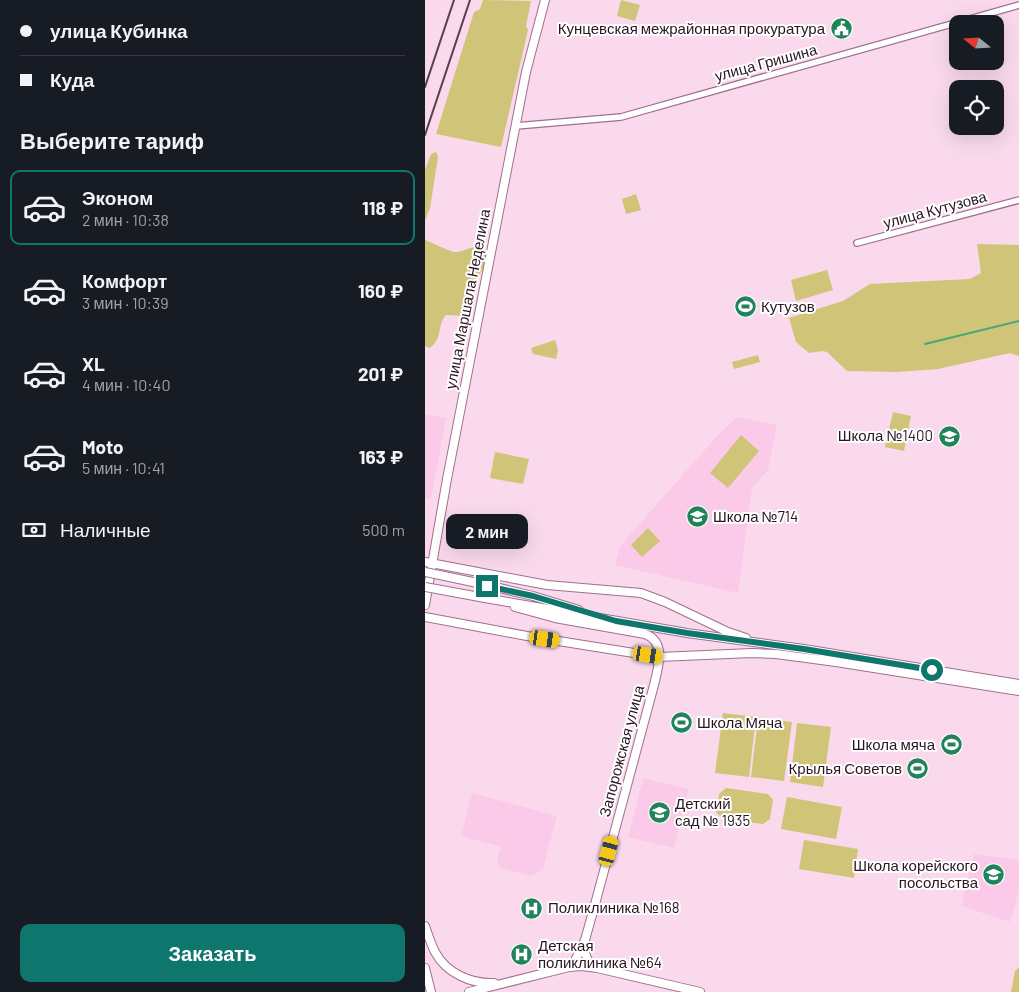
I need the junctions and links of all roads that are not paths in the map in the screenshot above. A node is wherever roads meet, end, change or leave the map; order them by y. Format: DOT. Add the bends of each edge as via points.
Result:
graph roads {
  1 [pos="545,0"];
  2 [pos="1019,5"];
  3 [pos="516,126"];
  4 [pos="1019,200"];
  5 [pos="857,243"];
  6 [pos="428,562"];
  7 [pos="425,572"];
  8 [pos="425,587"];
  9 [pos="497,600"];
  10 [pos="425,605"];
  11 [pos="425,617"];
  12 [pos="616,621"];
  13 [pos="777,646"];
  14 [pos="659,657"];
  15 [pos="1019,684"];
  16 [pos="1019,691"];
  17 [pos="425,926"];
  18 [pos="585,940"];
  19 [pos="573,967"];
  20 [pos="425,968"];
  21 [pos="597,968"];
  22 [pos="503,983"];
  23 [pos="433,992"];
  24 [pos="469,992"];
  25 [pos="700,992"];
  1 -- 3 [label="street, улица Маршала Неделина" via="525,72"];
  2 -- 3 [label="street, улица Гришина" via="621,117"];
  3 -- 6 [label="street, улица Маршала Неделина"];
  4 -- 5 [label="street, улица Кутузова"];
  6 -- 10 [label="street, улица Маршала Неделина"];
  6 -- 13 [label="street" via="547,585 641,593 728,632"];
  7 -- 12 [label="street, bridge" via="533,596"];
  8 -- 9 [label="street, bridge"];
  9 -- 12 [label="street"];
  9 -- 14 [label="street" via="537,614 650,636 657,642"];
  11 -- 14 [label="street"];
  12 -- 13 [label="street"];
  13 -- 15 [label="street"];
  14 -- 16 [label="street" via="776,654"];
  14 -- 18 [label="street, Запорожская улица"];
  17 -- 22 [label="street" via="434,952 450,970 470,980"];
  18 -- 19 [label="street, Запорожская улица"];
  18 -- 21 [label="street" via="587,959"];
  19 -- 21 [label="street"];
  19 -- 22 [label="street"];
  20 -- 23 [label="street"];
  21 -- 25 [label="street"];
  22 -- 24 [label="street"];
}
